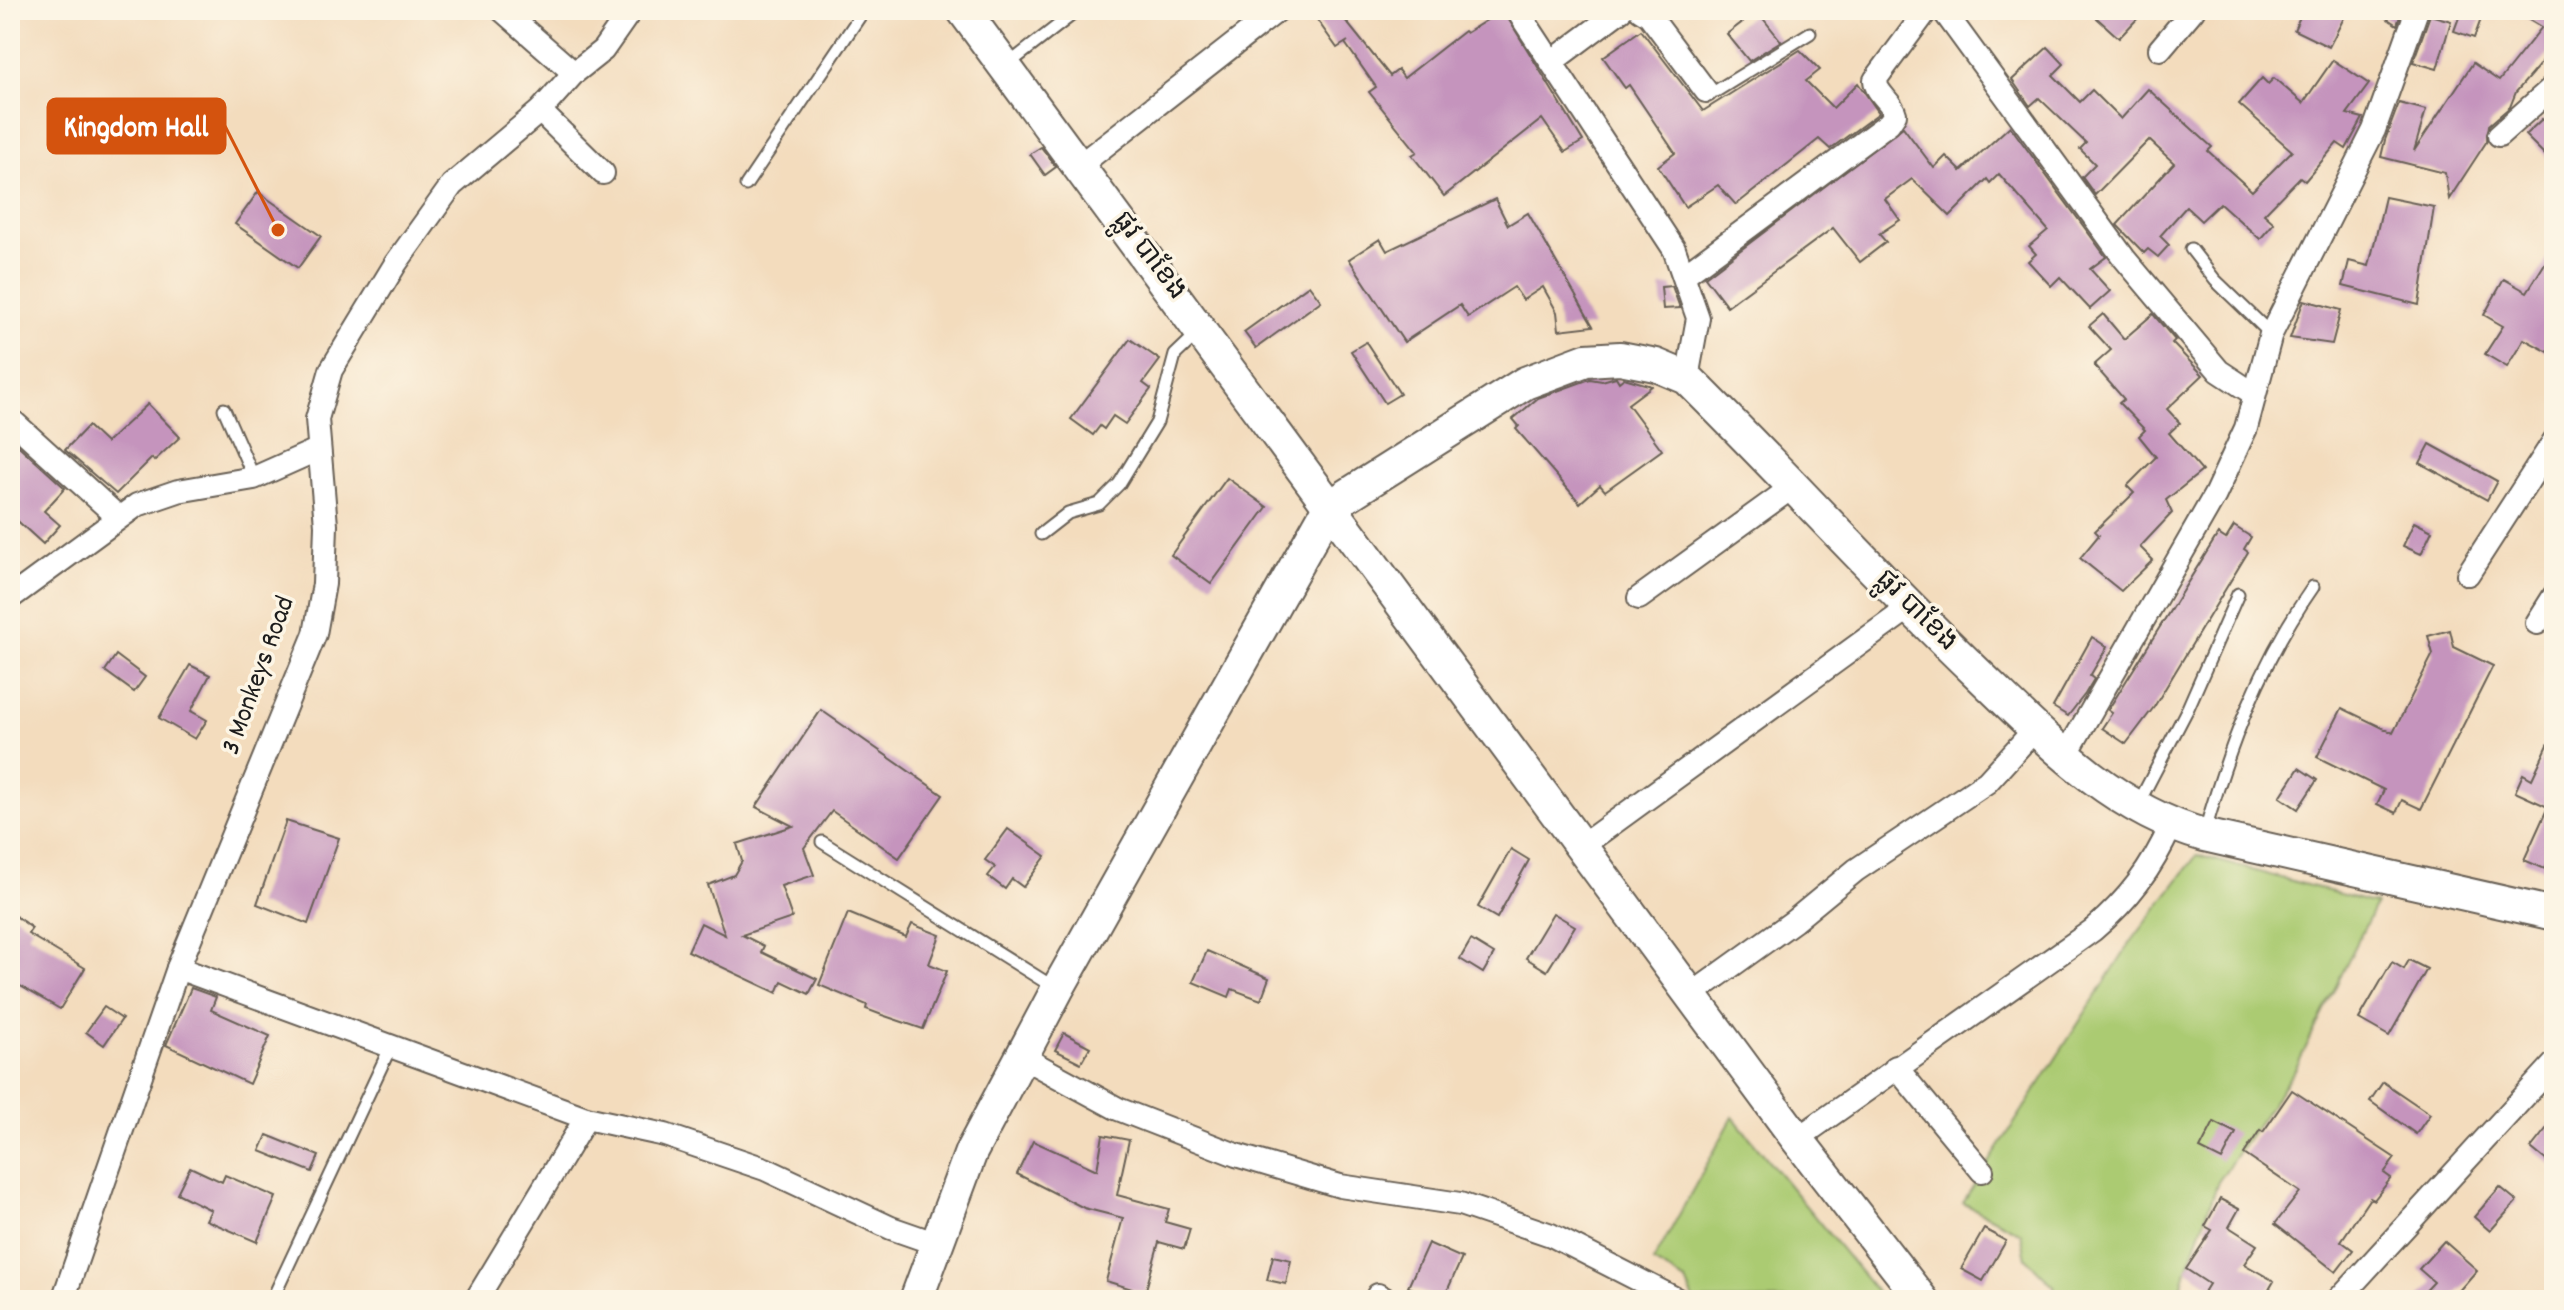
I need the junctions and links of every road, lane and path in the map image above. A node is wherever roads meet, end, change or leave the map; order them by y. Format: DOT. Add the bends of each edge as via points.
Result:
graph roads {
  1 [pos="502,10"];
  2 [pos="631,10"];
  3 [pos="864,10"];
  4 [pos="963,10"];
  5 [pos="1078,10"];
  6 [pos="1278,10"];
  7 [pos="1517,10"];
  8 [pos="1621,10"];
  9 [pos="1641,10"];
  10 [pos="1927,10"];
  11 [pos="1943,10"];
  12 [pos="2193,10"];
  13 [pos="2417,10"];
  14 [pos="1810,33"];
  15 [pos="2160,49"];
  16 [pos="1554,60"];
  17 [pos="1005,66"];
  18 [pos="574,73"];
  19 [pos="2554,86"];
  20 [pos="1706,91"];
  21 [pos="540,111"];
  22 [pos="2499,135"];
  23 [pos="1080,165"];
  24 [pos="603,173"];
  25 [pos="746,185"];
  26 [pos="2191,249"];
  27 [pos="1684,275"];
  28 [pos="1202,330"];
  29 [pos="2271,334"];
  30 [pos="1687,378"];
  31 [pos="2254,394"];
  32 [pos="224,409"];
  33 [pos="10,419"];
  34 [pos="2554,441"];
  35 [pos="319,449"];
  36 [pos="254,478"];
  37 [pos="1794,486"];
  38 [pos="1329,507"];
  39 [pos="118,517"];
  40 [pos="1041,534"];
  41 [pos="2468,574"];
  42 [pos="2313,587"];
  43 [pos="2238,594"];
  44 [pos="2554,596"];
  45 [pos="10,598"];
  46 [pos="1639,598"];
  47 [pos="1909,608"];
  48 [pos="2537,623"];
  49 [pos="2036,728"];
  50 [pos="2066,755"];
  51 [pos="2136,808"];
  52 [pos="2171,826"];
  53 [pos="2204,835"];
  54 [pos="822,842"];
  55 [pos="1583,845"];
  56 [pos="2554,914"];
  57 [pos="178,968"];
  58 [pos="1057,990"];
  59 [pos="1691,995"];
  60 [pos="390,1048"];
  61 [pos="1022,1057"];
  62 [pos="2554,1064"];
  63 [pos="1896,1067"];
  64 [pos="586,1118"];
  65 [pos="1797,1139"];
  66 [pos="1982,1171"];
  67 [pos="937,1244"];
  68 [pos="1915,1298"];
  69 [pos="63,1300"];
  70 [pos="272,1300"];
  71 [pos="476,1300"];
  72 [pos="916,1300"];
  73 [pos="1678,1300"];
  74 [pos="2338,1300"];
  1 -- 18 [label="street"];
  2 -- 18 [label="street, 3 Monkeys Road" via="603,50"];
  3 -- 25 [label="lane"];
  4 -- 17 [label="street, ផ្លូវ បាខែង"];
  5 -- 17 [label="lane"];
  6 -- 23 [label="street"];
  7 -- 16 [label="street"];
  8 -- 16 [label="street"];
  9 -- 20 [label="street"];
  10 -- 27 [label="street" via="1875,80 1893,106 1889,123"];
  11 -- 31 [label="street" via="2124,258 2219,371"];
  12 -- 15 [label="street"];
  13 -- 29 [label="street" via="2374,130"];
  14 -- 20 [label="lane" via="1716,91"];
  16 -- 27 [label="street" via="1674,249"];
  17 -- 23 [label="street, ផ្លូវ បាខែង"];
  18 -- 21 [label="street, 3 Monkeys Road"];
  19 -- 22 [label="street"];
  21 -- 24 [label="street"];
  21 -- 35 [label="street, 3 Monkeys Road" via="452,185 396,263 331,370 319,403"];
  23 -- 28 [label="street, ផ្លូវ បាខែង"];
  26 -- 29 [label="lane"];
  27 -- 30 [label="street" via="1698,318"];
  28 -- 38 [label="street, ផ្លូវ បាខែង"];
  28 -- 40 [label="lane" via="1175,355 1157,422 1119,484 1099,504 1068,513"];
  29 -- 31 [label="street"];
  30 -- 37 [label="street, ផ្លូវ បាខែង"];
  30 -- 38 [label="street, ផ្លូវ បាខែង" via="1620,358 1586,360 1525,383"];
  31 -- 50 [label="street" via="2246,428 2215,495"];
  32 -- 36 [label="lane"];
  33 -- 39 [label="street"];
  34 -- 41 [label="street"];
  35 -- 36 [label="street"];
  35 -- 57 [label="street, 3 Monkeys Road" via="326,525 315,634"];
  36 -- 39 [label="street" via="159,496"];
  37 -- 46 [label="street"];
  37 -- 47 [label="street, ផ្លូវ បាខែង"];
  38 -- 55 [label="street, ផ្លូវ បាខែង"];
  38 -- 58 [label="street"];
  39 -- 45 [label="street"];
  42 -- 53 [label="lane" via="2285,628 2250,698"];
  43 -- 51 [label="lane"];
  44 -- 48 [label="street"];
  47 -- 49 [label="street, ផ្លូវ បាខែង"];
  47 -- 55 [label="street"];
  49 -- 50 [label="street, ផ្លូវ បាខែង"];
  49 -- 59 [label="street" via="1987,782 1856,870"];
  50 -- 51 [label="street, ផ្លូវ បាខែង"];
  51 -- 52 [label="street, ផ្លូវ បាខែង"];
  52 -- 53 [label="street, ផ្លូវ បាខែង"];
  52 -- 63 [label="street" via="2153,865 2127,900 2093,930"];
  53 -- 56 [label="street, ផ្លូវ បាខែង"];
  54 -- 58 [label="lane"];
  55 -- 59 [label="street, ផ្លូវ បាខែង"];
  57 -- 60 [label="street"];
  57 -- 69 [label="street, 3 Monkeys Road"];
  58 -- 61 [label="street"];
  59 -- 65 [label="street, ផ្លូវ បាខែង"];
  60 -- 64 [label="street"];
  60 -- 70 [label="lane"];
  61 -- 67 [label="street" via="971,1152"];
  61 -- 73 [label="street" via="1118,1109 1236,1155 1340,1186 1460,1204 1551,1235"];
  62 -- 74 [label="street"];
  63 -- 65 [label="street"];
  63 -- 66 [label="street"];
  64 -- 67 [label="street" via="665,1135 765,1169"];
  64 -- 71 [label="street"];
  65 -- 68 [label="street, ផ្លូវ បាខែង"];
  67 -- 72 [label="street"];
}
